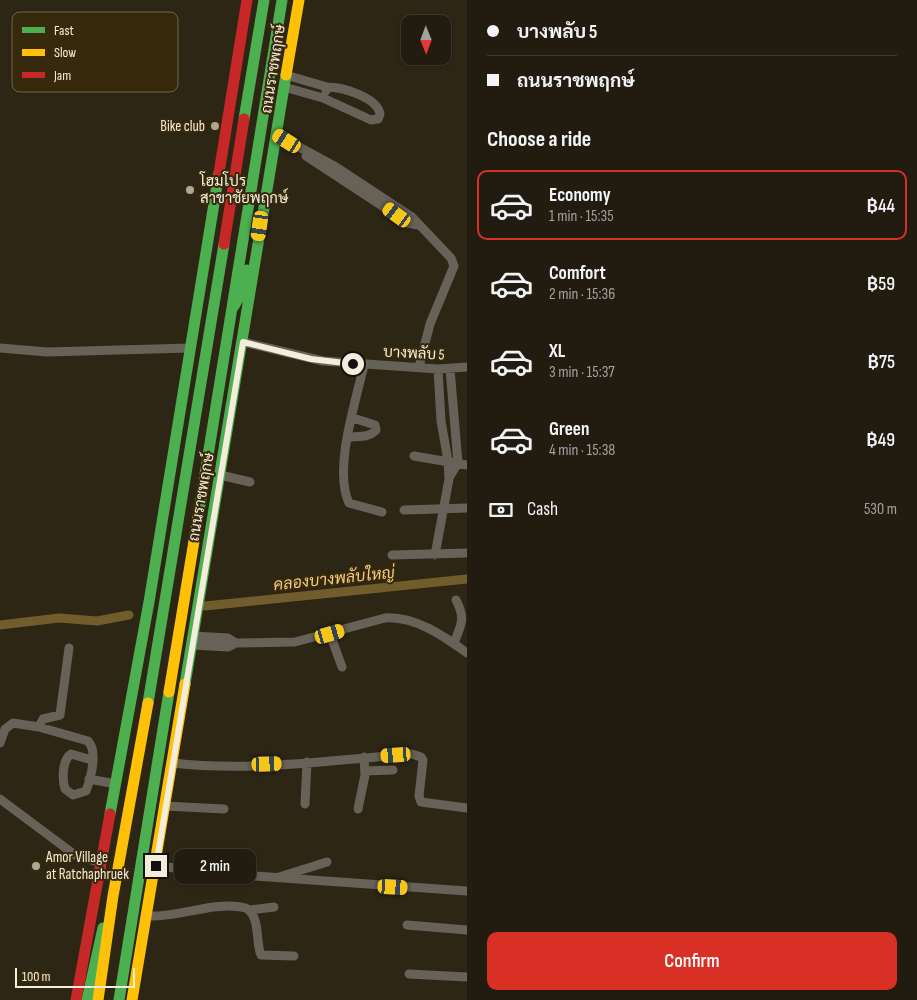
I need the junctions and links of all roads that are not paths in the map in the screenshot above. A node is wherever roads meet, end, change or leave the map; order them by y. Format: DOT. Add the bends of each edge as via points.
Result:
graph roads {
  1 [pos="247,0"];
  2 [pos="264,0"];
  3 [pos="282,0"];
  4 [pos="299,0"];
  5 [pos="286,75"];
  6 [pos="284,87"];
  7 [pos="327,87"];
  8 [pos="323,98"];
  9 [pos="277,135"];
  10 [pos="262,208"];
  11 [pos="231,310"];
  12 [pos="243,342"];
  13 [pos="0,348"];
  14 [pos="190,348"];
  15 [pos="364,365"];
  16 [pos="419,367"];
  17 [pos="467,367"];
  18 [pos="438,369"];
  19 [pos="450,369"];
  20 [pos="452,408"];
  21 [pos="441,410"];
  22 [pos="353,418"];
  23 [pos="348,437"];
  24 [pos="414,456"];
  25 [pos="448,461"];
  26 [pos="462,464"];
  27 [pos="220,475"];
  28 [pos="449,479"];
  29 [pos="250,482"];
  30 [pos="467,508"];
  31 [pos="444,509"];
  32 [pos="404,510"];
  33 [pos="382,512"];
  34 [pos="467,553"];
  35 [pos="435,555"];
  36 [pos="392,556"];
  37 [pos="155,567"];
  38 [pos="191,572"];
  39 [pos="456,600"];
  40 [pos="330,634"];
  41 [pos="193,636"];
  42 [pos="454,644"];
  43 [pos="158,646"];
  44 [pos="69,648"];
  45 [pos="467,653"];
  46 [pos="342,667"];
  47 [pos="39,727"];
  48 [pos="0,743"];
  49 [pos="364,757"];
  50 [pos="92,760"];
  51 [pos="307,762"];
  52 [pos="172,763"];
  53 [pos="393,770"];
  54 [pos="365,771"];
  55 [pos="89,780"];
  56 [pos="116,784"];
  57 [pos="0,799"];
  58 [pos="304,804"];
  59 [pos="166,806"];
  60 [pos="467,808"];
  61 [pos="224,809"];
  62 [pos="358,809"];
  63 [pos="327,862"];
  64 [pos="101,863"];
  65 [pos="156,866"];
  66 [pos="277,878"];
  67 [pos="467,891"];
  68 [pos="113,896"];
  69 [pos="274,907"];
  70 [pos="250,910"];
  71 [pos="147,916"];
  72 [pos="407,925"];
  73 [pos="467,930"];
  74 [pos="294,956"];
  75 [pos="409,974"];
  76 [pos="467,977"];
  77 [pos="74,1000"];
  78 [pos="87,1000"];
  79 [pos="98,1000"];
  80 [pos="119,1000"];
  81 [pos="132,1000"];
  1 -- 14 [label="main road"];
  2 -- 43 [label="main road, ถนนราชพฤกษ์"];
  3 -- 11 [label="main road, ถนนราชพฤกษ์"];
  4 -- 5 [label="main road, ถนนราชพฤกษ์"];
  5 -- 6 [label="main road, ถนนราชพฤกษ์"];
  5 -- 7 [label="street"];
  6 -- 8 [label="street"];
  6 -- 9 [label="main road, ถนนราชพฤกษ์"];
  7 -- 8 [label="street"];
  7 -- 8 [label="street" via="351,91 376,104 380,114 373,121"];
  9 -- 10 [label="main road, ถนนราชพฤกษ์"];
  9 -- 16 [label="street" via="309,158 350,180 408,223 418,225 451,258 454,266 430,324"];
  10 -- 11 [label="main road" via="242,292"];
  10 -- 12 [label="main road, ถนนราชพฤกษ์"];
  11 -- 38 [label="main road, ถนนราชพฤกษ์"];
  12 -- 15 [label="street, บางพลับ 5" via="311,359"];
  12 -- 27 [label="main road, ถนนราชพฤกษ์"];
  13 -- 14 [label="street" via="47,352"];
  14 -- 37 [label="main road"];
  15 -- 16 [label="street, บางพลับ 5"];
  15 -- 22 [label="street"];
  16 -- 18 [label="street, บางพลับ 5"];
  17 -- 19 [label="street, บางพลับ 5"];
  18 -- 19 [label="street, บางพลับ 5"];
  18 -- 21 [label="street"];
  19 -- 20 [label="street"];
  20 -- 21 [label="street"];
  20 -- 26 [label="street"];
  21 -- 25 [label="street"];
  22 -- 23 [label="street"];
  22 -- 23 [label="street" via="370,422 376,430 372,435"];
  23 -- 33 [label="street" via="343,468 347,497 352,504"];
  24 -- 25 [label="street"];
  25 -- 26 [label="street"];
  25 -- 28 [label="street"];
  26 -- 28 [label="street"];
  27 -- 29 [label="street"];
  27 -- 41 [label="main road, ถนนราชพฤกษ์"];
  28 -- 31 [label="street"];
  30 -- 31 [label="street"];
  31 -- 32 [label="street"];
  31 -- 35 [label="street"];
  34 -- 35 [label="street"];
  35 -- 36 [label="street"];
  37 -- 43 [label="main road"];
  37 -- 56 [label="main road"];
  38 -- 41 [label="main road"];
  38 -- 80 [label="main road, ถนนราชพฤกษ์"];
  39 -- 42 [label="street" via="462,618"];
  40 -- 41 [label="street" via="296,642 236,643 228,638"];
  40 -- 42 [label="street" via="398,617"];
  40 -- 46 [label="street"];
  41 -- 52 [label="main road, ถนนราชพฤกษ์"];
  42 -- 45 [label="street"];
  43 -- 68 [label="main road, ถนนราชพฤกษ์"];
  44 -- 47 [label="street" via="60,715 43,719"];
  47 -- 48 [label="street" via="9,724"];
  47 -- 50 [label="street" via="88,741 93,746"];
  49 -- 51 [label="street"];
  49 -- 54 [label="street"];
  49 -- 60 [label="street" via="418,755 423,760 421,802"];
  50 -- 55 [label="street"];
  50 -- 55 [label="street" via="77,754 68,756 63,782 65,790 74,795 86,791"];
  51 -- 52 [label="street" via="207,766"];
  51 -- 58 [label="street"];
  52 -- 59 [label="main road, ถนนราชพฤกษ์"];
  53 -- 54 [label="street"];
  54 -- 62 [label="street"];
  55 -- 56 [label="street"];
  56 -- 64 [label="main road"];
  57 -- 64 [label="street" via="75,855"];
  59 -- 61 [label="street"];
  59 -- 65 [label="main road, ถนนราชพฤกษ์"];
  63 -- 66 [label="street"];
  64 -- 77 [label="main road"];
  65 -- 66 [label="street"];
  65 -- 71 [label="main road, ถนนราชพฤกษ์"];
  66 -- 67 [label="street"];
  68 -- 78 [label="main road"];
  68 -- 79 [label="main road, ถนนราชพฤกษ์"];
  69 -- 70 [label="street"];
  70 -- 71 [label="street" via="241,906 184,911 162,917"];
  70 -- 74 [label="street" via="261,955"];
  71 -- 81 [label="main road, ถนนราชพฤกษ์"];
  72 -- 73 [label="street"];
  75 -- 76 [label="street"];
}
